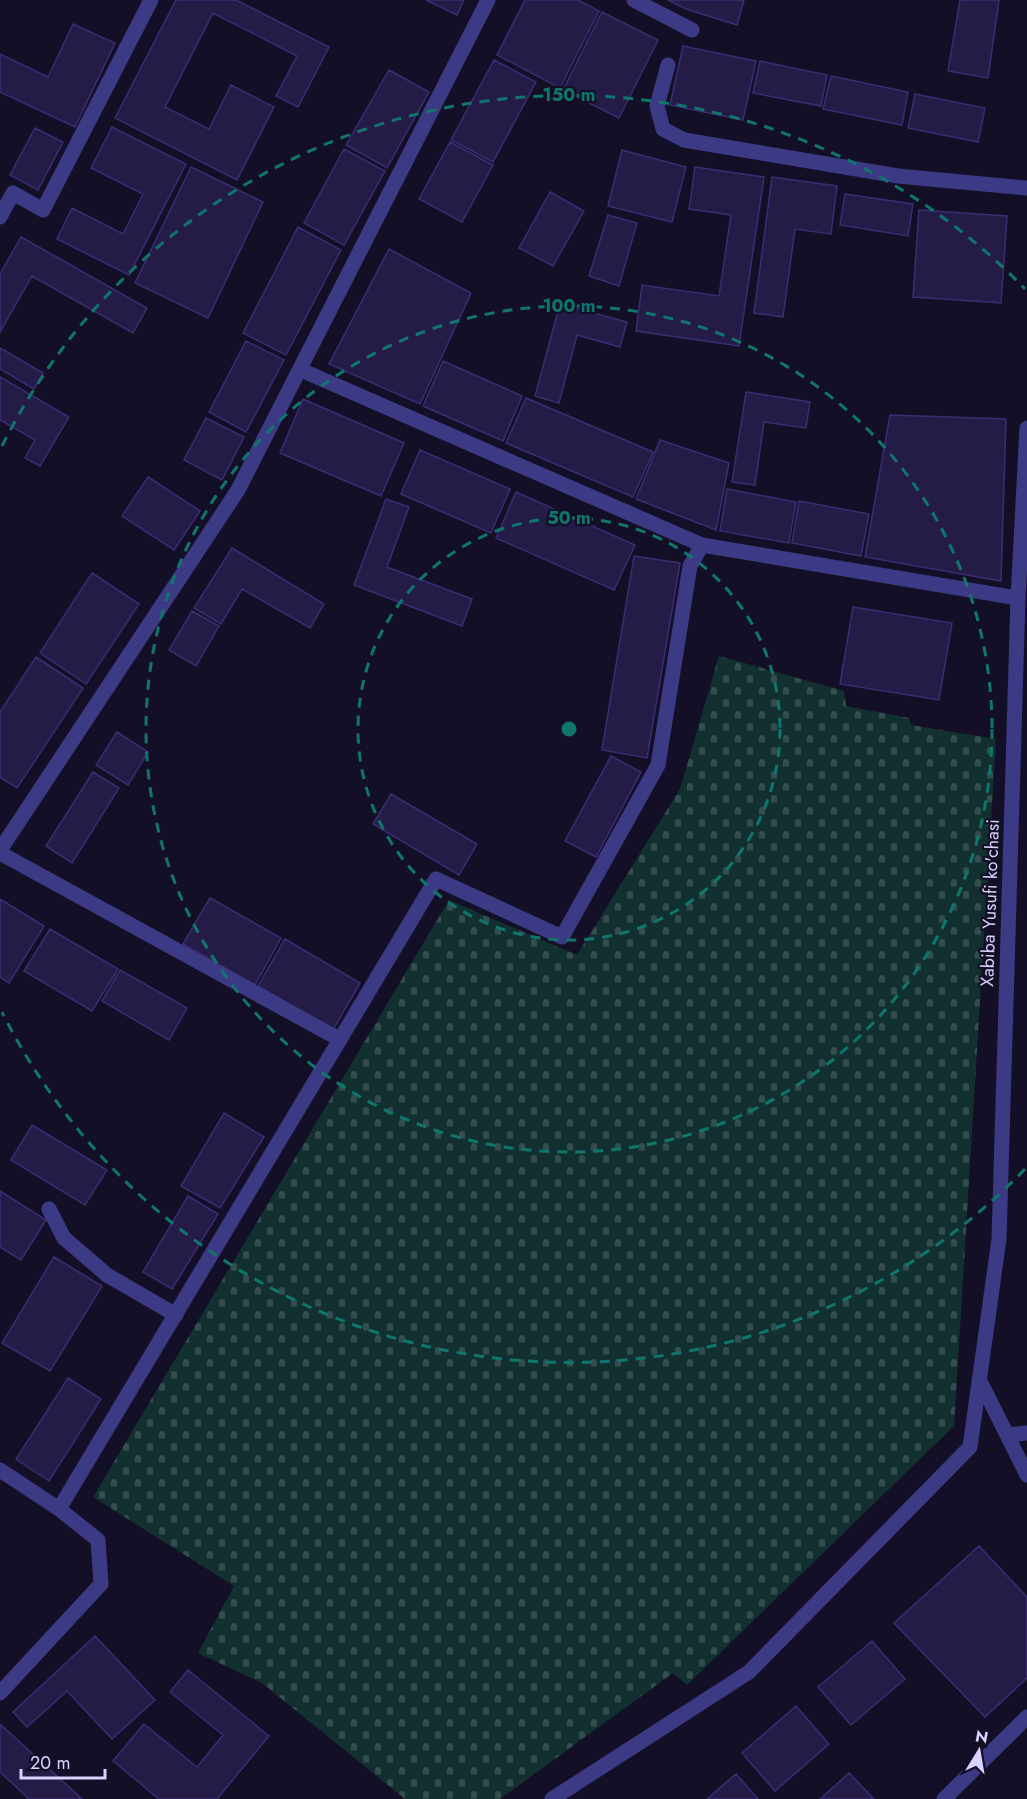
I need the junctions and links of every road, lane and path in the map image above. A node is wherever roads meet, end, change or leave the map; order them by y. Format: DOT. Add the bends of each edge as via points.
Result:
graph roads {
  1 [pos="151,0"];
  2 [pos="488,0"];
  3 [pos="634,0"];
  4 [pos="692,30"];
  5 [pos="668,65"];
  6 [pos="1027,188"];
  7 [pos="0,217"];
  8 [pos="301,370"];
  9 [pos="1027,428"];
  10 [pos="1025,536"];
  11 [pos="702,545"];
  12 [pos="1018,598"];
  13 [pos="0,852"];
  14 [pos="339,1039"];
  15 [pos="49,1209"];
  16 [pos="176,1315"];
  17 [pos="979,1379"];
  18 [pos="1027,1433"];
  19 [pos="1007,1435"];
  20 [pos="0,1470"];
  21 [pos="1027,1475"];
  22 [pos="59,1509"];
  23 [pos="0,1693"];
  24 [pos="1027,1718"];
  25 [pos="552,1799"];
  26 [pos="944,1799"];
  1 -- 7 [label="street" via="43,210 13,193"];
  2 -- 8 [label="street"];
  3 -- 4 [label="street"];
  5 -- 6 [label="street" via="657,106 663,129 684,140 898,176"];
  8 -- 11 [label="street"];
  8 -- 13 [label="street" via="238,490"];
  9 -- 10 [label="street, Xabiba Yusufi ko'chasi"];
  10 -- 12 [label="street, Xabiba Yusufi ko'chasi" via="1020,535"];
  11 -- 12 [label="street"];
  11 -- 14 [label="street" via="690,566 658,765 562,937 436,879"];
  12 -- 17 [label="street, Xabiba Yusufi ko'chasi" via="999,1239"];
  13 -- 14 [label="street"];
  14 -- 16 [label="street"];
  15 -- 16 [label="street" via="64,1238 107,1275"];
  16 -- 22 [label="street"];
  17 -- 19 [label="street"];
  17 -- 25 [label="street, Xabiba Yusufi ko'chasi" via="970,1447 748,1672"];
  18 -- 19 [label="street"];
  19 -- 21 [label="street"];
  20 -- 22 [label="street"];
  22 -- 23 [label="street" via="98,1540 101,1584"];
  24 -- 26 [label="street"];
}
